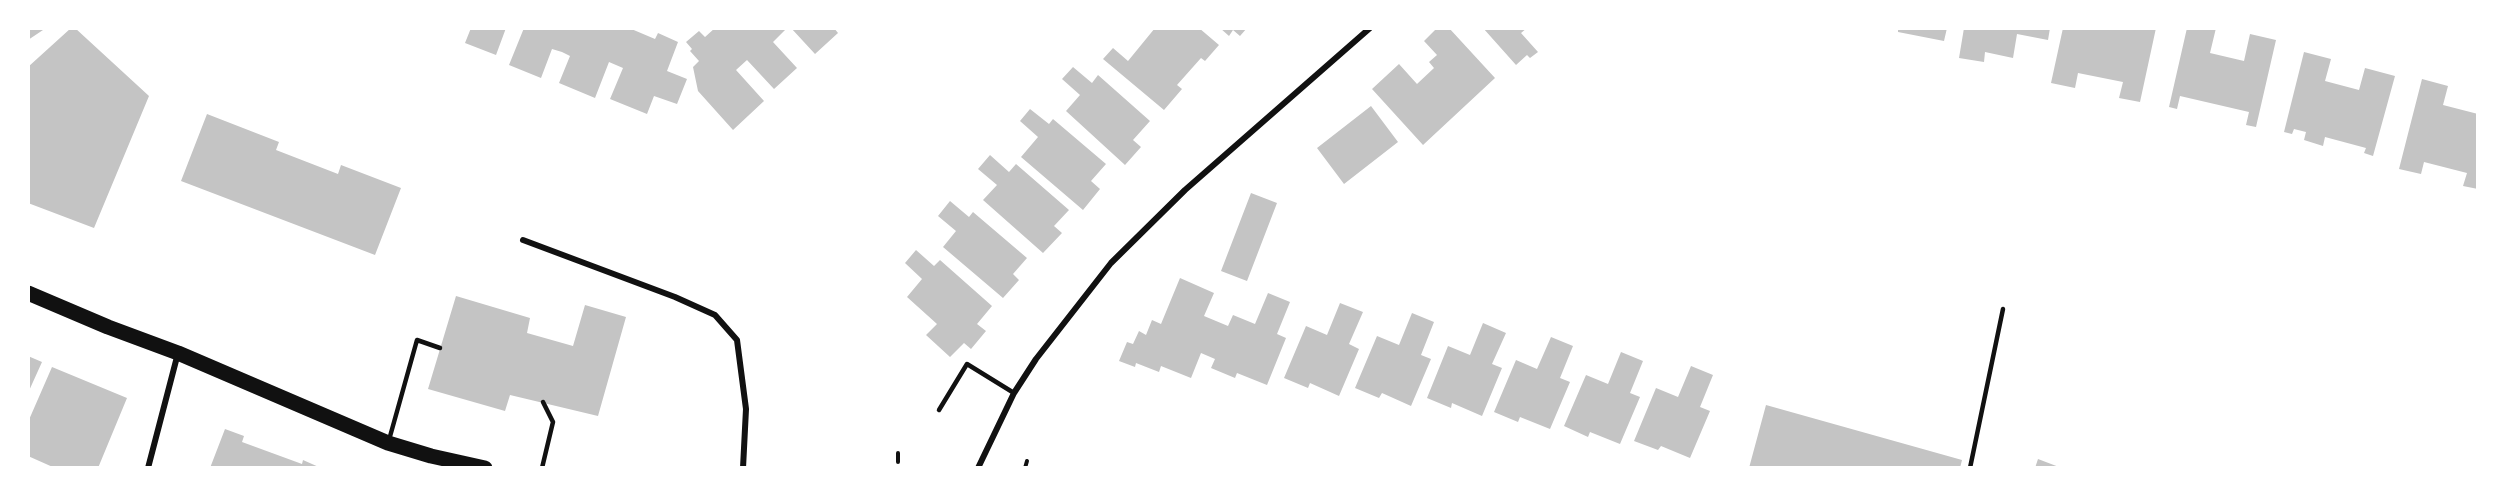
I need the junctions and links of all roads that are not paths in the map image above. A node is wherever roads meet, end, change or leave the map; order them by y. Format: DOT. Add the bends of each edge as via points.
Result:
graph roads {
  1 [pos="1370,28"];
  2 [pos="523,240"];
  3 [pos="28,293"];
  4 [pos="2003,309"];
  5 [pos="440,348"];
  6 [pos="178,353"];
  7 [pos="1014,393"];
  8 [pos="543,402"];
  9 [pos="939,410"];
  10 [pos="388,442"];
  11 [pos="148,468"];
  12 [pos="485,468"];
  13 [pos="542,468"];
  14 [pos="743,468"];
  15 [pos="978,468"];
  16 [pos="1970,468"];
  1 -- 7 [label="street" via="1185,190 1111,263"];
  2 -- 14 [label="street" via="715,315 737,340 746,409"];
  3 -- 6 [label="main road"];
  4 -- 16 [label="lane"];
  5 -- 10 [label="lane" via="417,340"];
  6 -- 10 [label="main road"];
  6 -- 11 [label="street"];
  7 -- 9 [label="lane" via="967,364"];
  7 -- 15 [label="street"];
  8 -- 13 [label="lane" via="553,422"];
  10 -- 12 [label="main road"];
}
